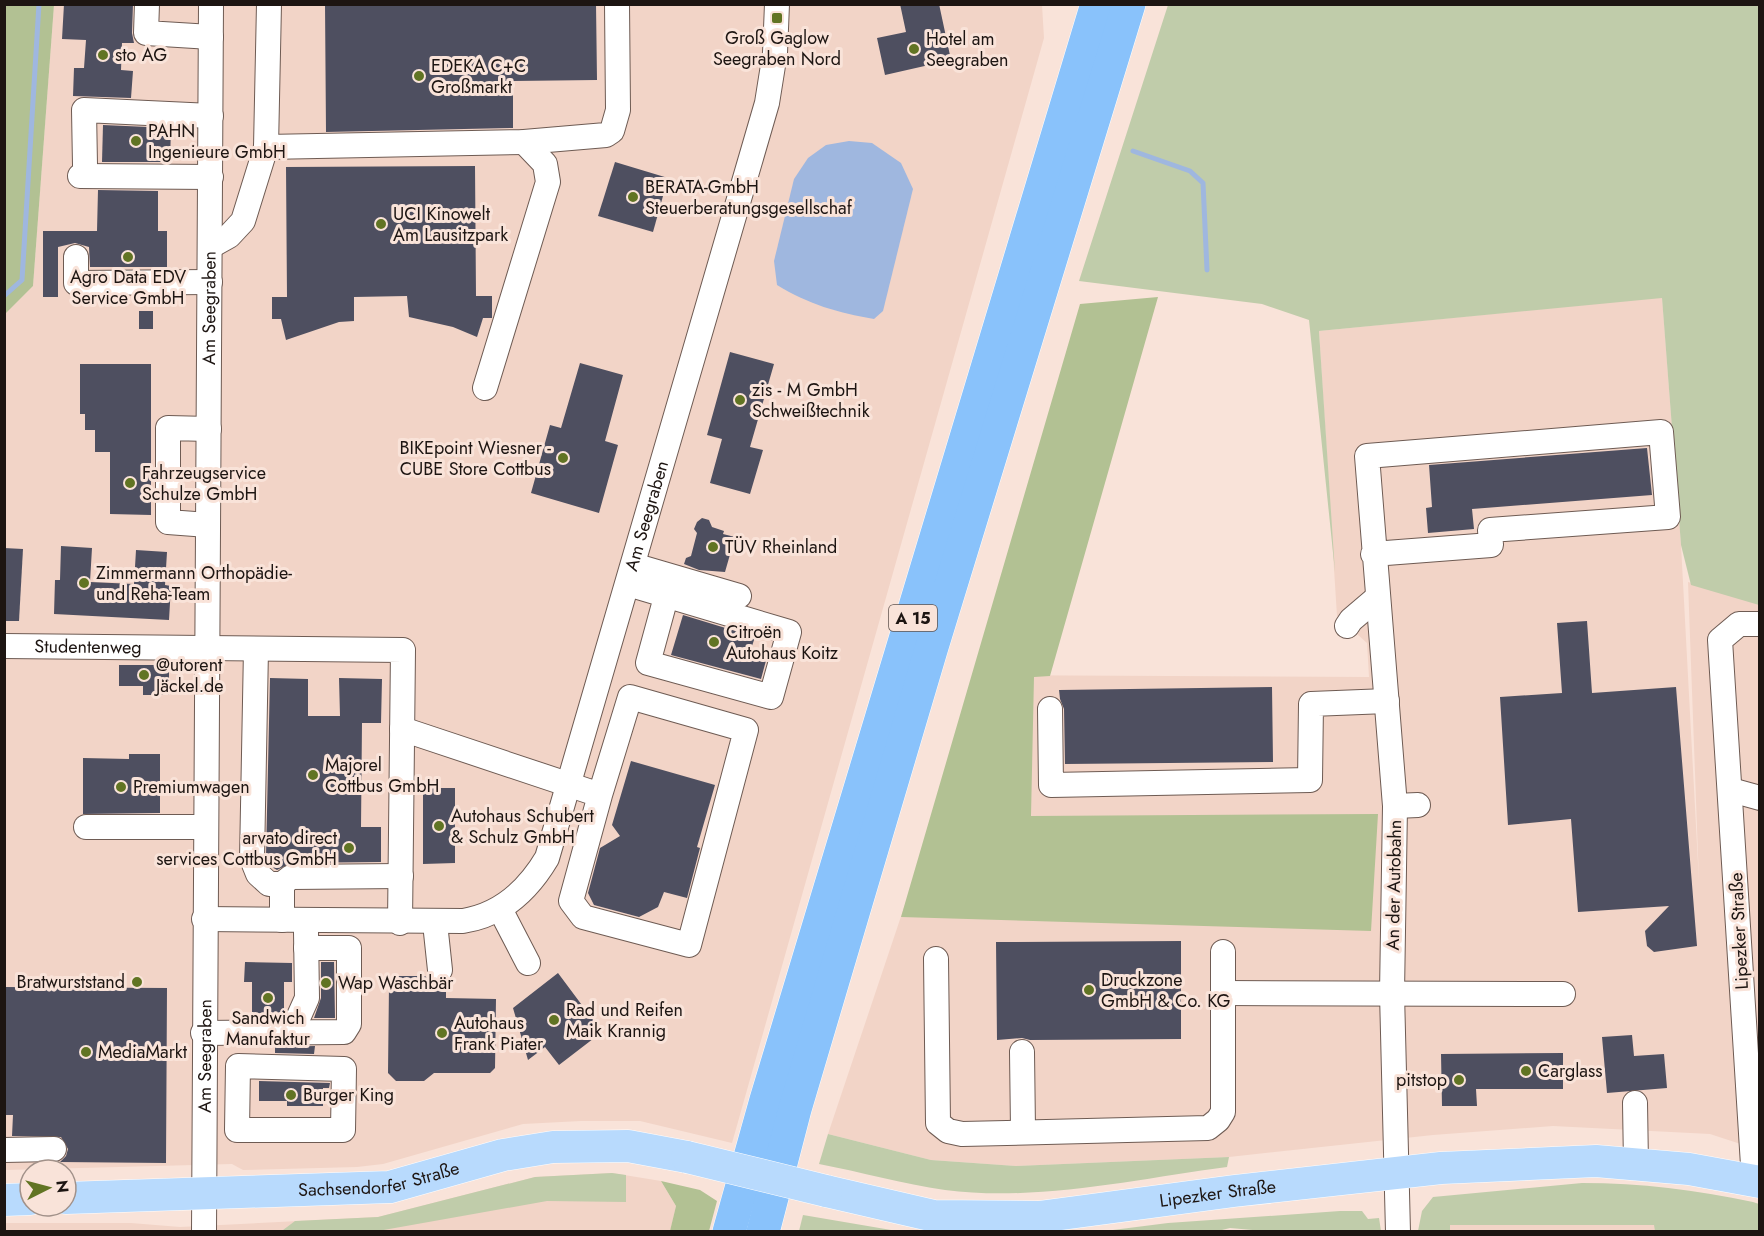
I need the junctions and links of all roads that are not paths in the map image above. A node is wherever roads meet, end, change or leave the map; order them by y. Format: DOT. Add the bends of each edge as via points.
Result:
graph roads {
  1 [pos="147,4"];
  2 [pos="211,4"];
  3 [pos="269,4"];
  4 [pos="616,4"];
  5 [pos="777,4"];
  6 [pos="1097,4"];
  7 [pos="1130,4"];
  8 [pos="211,37"];
  9 [pos="211,116"];
  10 [pos="524,142"];
  11 [pos="266,147"];
  12 [pos="211,177"];
  13 [pos="211,246"];
  14 [pos="76,257"];
  15 [pos="210,282"];
  16 [pos="485,388"];
  17 [pos="209,429"];
  18 [pos="208,525"];
  19 [pos="1373,554"];
  20 [pos="630,574"];
  21 [pos="739,596"];
  22 [pos="666,597"];
  23 [pos="1372,603"];
  24 [pos="1760,624"];
  25 [pos="1353,631"];
  26 [pos="4,646"];
  27 [pos="207,649"];
  28 [pos="256,649"];
  29 [pos="1386,701"];
  30 [pos="1050,709"];
  31 [pos="402,729"];
  32 [pos="569,784"];
  33 [pos="1731,790"];
  34 [pos="600,795"];
  35 [pos="1760,798"];
  36 [pos="204,826"];
  37 [pos="86,827"];
  38 [pos="401,876"];
  39 [pos="282,884"];
  40 [pos="500,909"];
  41 [pos="204,919"];
  42 [pos="282,920"];
  43 [pos="307,920"];
  44 [pos="400,923"];
  45 [pos="435,923"];
  46 [pos="306,948"];
  47 [pos="1223,952"];
  48 [pos="936,959"];
  49 [pos="528,963"];
  50 [pos="440,970"];
  51 [pos="1750,970"];
  52 [pos="1224,993"];
  53 [pos="1392,993"];
  54 [pos="1563,994"];
  55 [pos="203,1033"];
  56 [pos="291,1034"];
  57 [pos="1022,1052"];
  58 [pos="203,1066"];
  59 [pos="238,1066"];
  60 [pos="1754,1081"];
  61 [pos="1635,1103"];
  62 [pos="1023,1130"];
  63 [pos="54,1149"];
  64 [pos="4,1150"];
  65 [pos="687,1157"];
  66 [pos="1636,1164"];
  67 [pos="1397,1174"];
  68 [pos="1757,1181"];
  69 [pos="204,1195"];
  70 [pos="78,1198"];
  71 [pos="204,1232"];
  72 [pos="729,1232"];
  73 [pos="763,1232"];
  74 [pos="1398,1232"];
  1 -- 8 [label="street" via="146,33"];
  2 -- 8 [label="street, Am Seegraben"];
  3 -- 11 [label="street"];
  4 -- 10 [label="street" via="618,110 612,131 606,135"];
  5 -- 20 [label="street, Am Seegraben" via="767,103"];
  6 -- 72 [label="highway, A 15"];
  7 -- 73 [label="highway, A 15" via="931,650 795,1109"];
  8 -- 9 [label="street, Am Seegraben"];
  9 -- 12 [label="street, Am Seegraben"];
  9 -- 12 [label="street" via="84,110 82,171"];
  10 -- 11 [label="street"];
  10 -- 16 [label="street" via="545,164 548,182"];
  11 -- 13 [label="street" via="243,221 229,236"];
  12 -- 13 [label="street, Am Seegraben"];
  13 -- 15 [label="street, Am Seegraben"];
  14 -- 15 [label="street" via="76,283"];
  15 -- 17 [label="street, Am Seegraben"];
  17 -- 18 [label="street, Am Seegraben"];
  17 -- 18 [label="street" via="168,428 168,522"];
  18 -- 27 [label="street, Am Seegraben"];
  19 -- 19 [label="street, An der Autobahn" via="1367,456 1661,432 1668,517 1490,530 1491,545"];
  19 -- 23 [label="street, An der Autobahn"];
  20 -- 21 [label="street"];
  20 -- 22 [label="street"];
  20 -- 32 [label="street, Am Seegraben"];
  22 -- 22 [label="street" via="789,632 771,697 648,663"];
  23 -- 25 [label="street"];
  23 -- 29 [label="street, An der Autobahn"];
  24 -- 33 [label="street, Lipezker Straße" via="1739,624 1720,640"];
  26 -- 27 [label="street, Studentenweg"];
  27 -- 28 [label="street"];
  27 -- 36 [label="street, Am Seegraben"];
  28 -- 31 [label="street" via="403,650"];
  28 -- 39 [label="street" via="252,859 258,874 269,884"];
  29 -- 30 [label="street" via="1311,704 1310,780 1051,785"];
  29 -- 53 [label="street, An der Autobahn" via="1407,806"];
  31 -- 32 [label="street"];
  31 -- 38 [label="street"];
  32 -- 34 [label="street"];
  32 -- 40 [label="street, Am Seegraben" via="547,858 523,890"];
  33 -- 35 [label="street"];
  33 -- 51 [label="street, Lipezker Straße"];
  34 -- 34 [label="street" via="630,697 746,730 688,945 583,917 571,901"];
  36 -- 37 [label="street"];
  36 -- 41 [label="street, Am Seegraben"];
  38 -- 39 [label="street" via="291,877"];
  38 -- 44 [label="street"];
  39 -- 42 [label="street"];
  40 -- 45 [label="street, Am Seegraben" via="474,920"];
  40 -- 49 [label="street"];
  41 -- 42 [label="street, Am Seegraben"];
  41 -- 55 [label="street, Am Seegraben"];
  42 -- 43 [label="street, Am Seegraben"];
  43 -- 44 [label="street, Am Seegraben"];
  43 -- 46 [label="street"];
  44 -- 45 [label="street, Am Seegraben"];
  45 -- 50 [label="street"];
  46 -- 56 [label="street" via="307,998"];
  46 -- 56 [label="street" via="349,948 349,1024 338,1034"];
  47 -- 52 [label="street"];
  48 -- 62 [label="street" via="938,1122 948,1131 962,1134"];
  51 -- 60 [label="street, Lipezker Straße"];
  52 -- 53 [label="street"];
  52 -- 62 [label="street" via="1222,1112 1208,1128"];
  53 -- 54 [label="street"];
  53 -- 67 [label="street, An der Autobahn"];
  55 -- 56 [label="street"];
  55 -- 58 [label="street, Am Seegraben"];
  57 -- 62 [label="street"];
  58 -- 59 [label="street"];
  58 -- 69 [label="street, Am Seegraben"];
  59 -- 59 [label="street" via="237,1130 343,1130 344,1069"];
  60 -- 68 [label="street, Lipezker Straße"];
  61 -- 66 [label="street"];
  63 -- 64 [label="street"];
  65 -- 67 [label="main road, Lipezker Straße, bridge" via="934,1216 1040,1217"];
  65 -- 69 [label="main road, Sachsendorfer Straße" via="628,1146 553,1147 503,1155 390,1187"];
  66 -- 67 [label="main road, Lipezker Straße" via="1584,1162 1441,1168"];
  66 -- 68 [label="main road, Lipezker Straße"];
  67 -- 74 [label="street, An der Autobahn"];
  69 -- 70 [label="main road, Sachsendorfer Straße"];
  69 -- 71 [label="street, Am Seegraben"];
}
